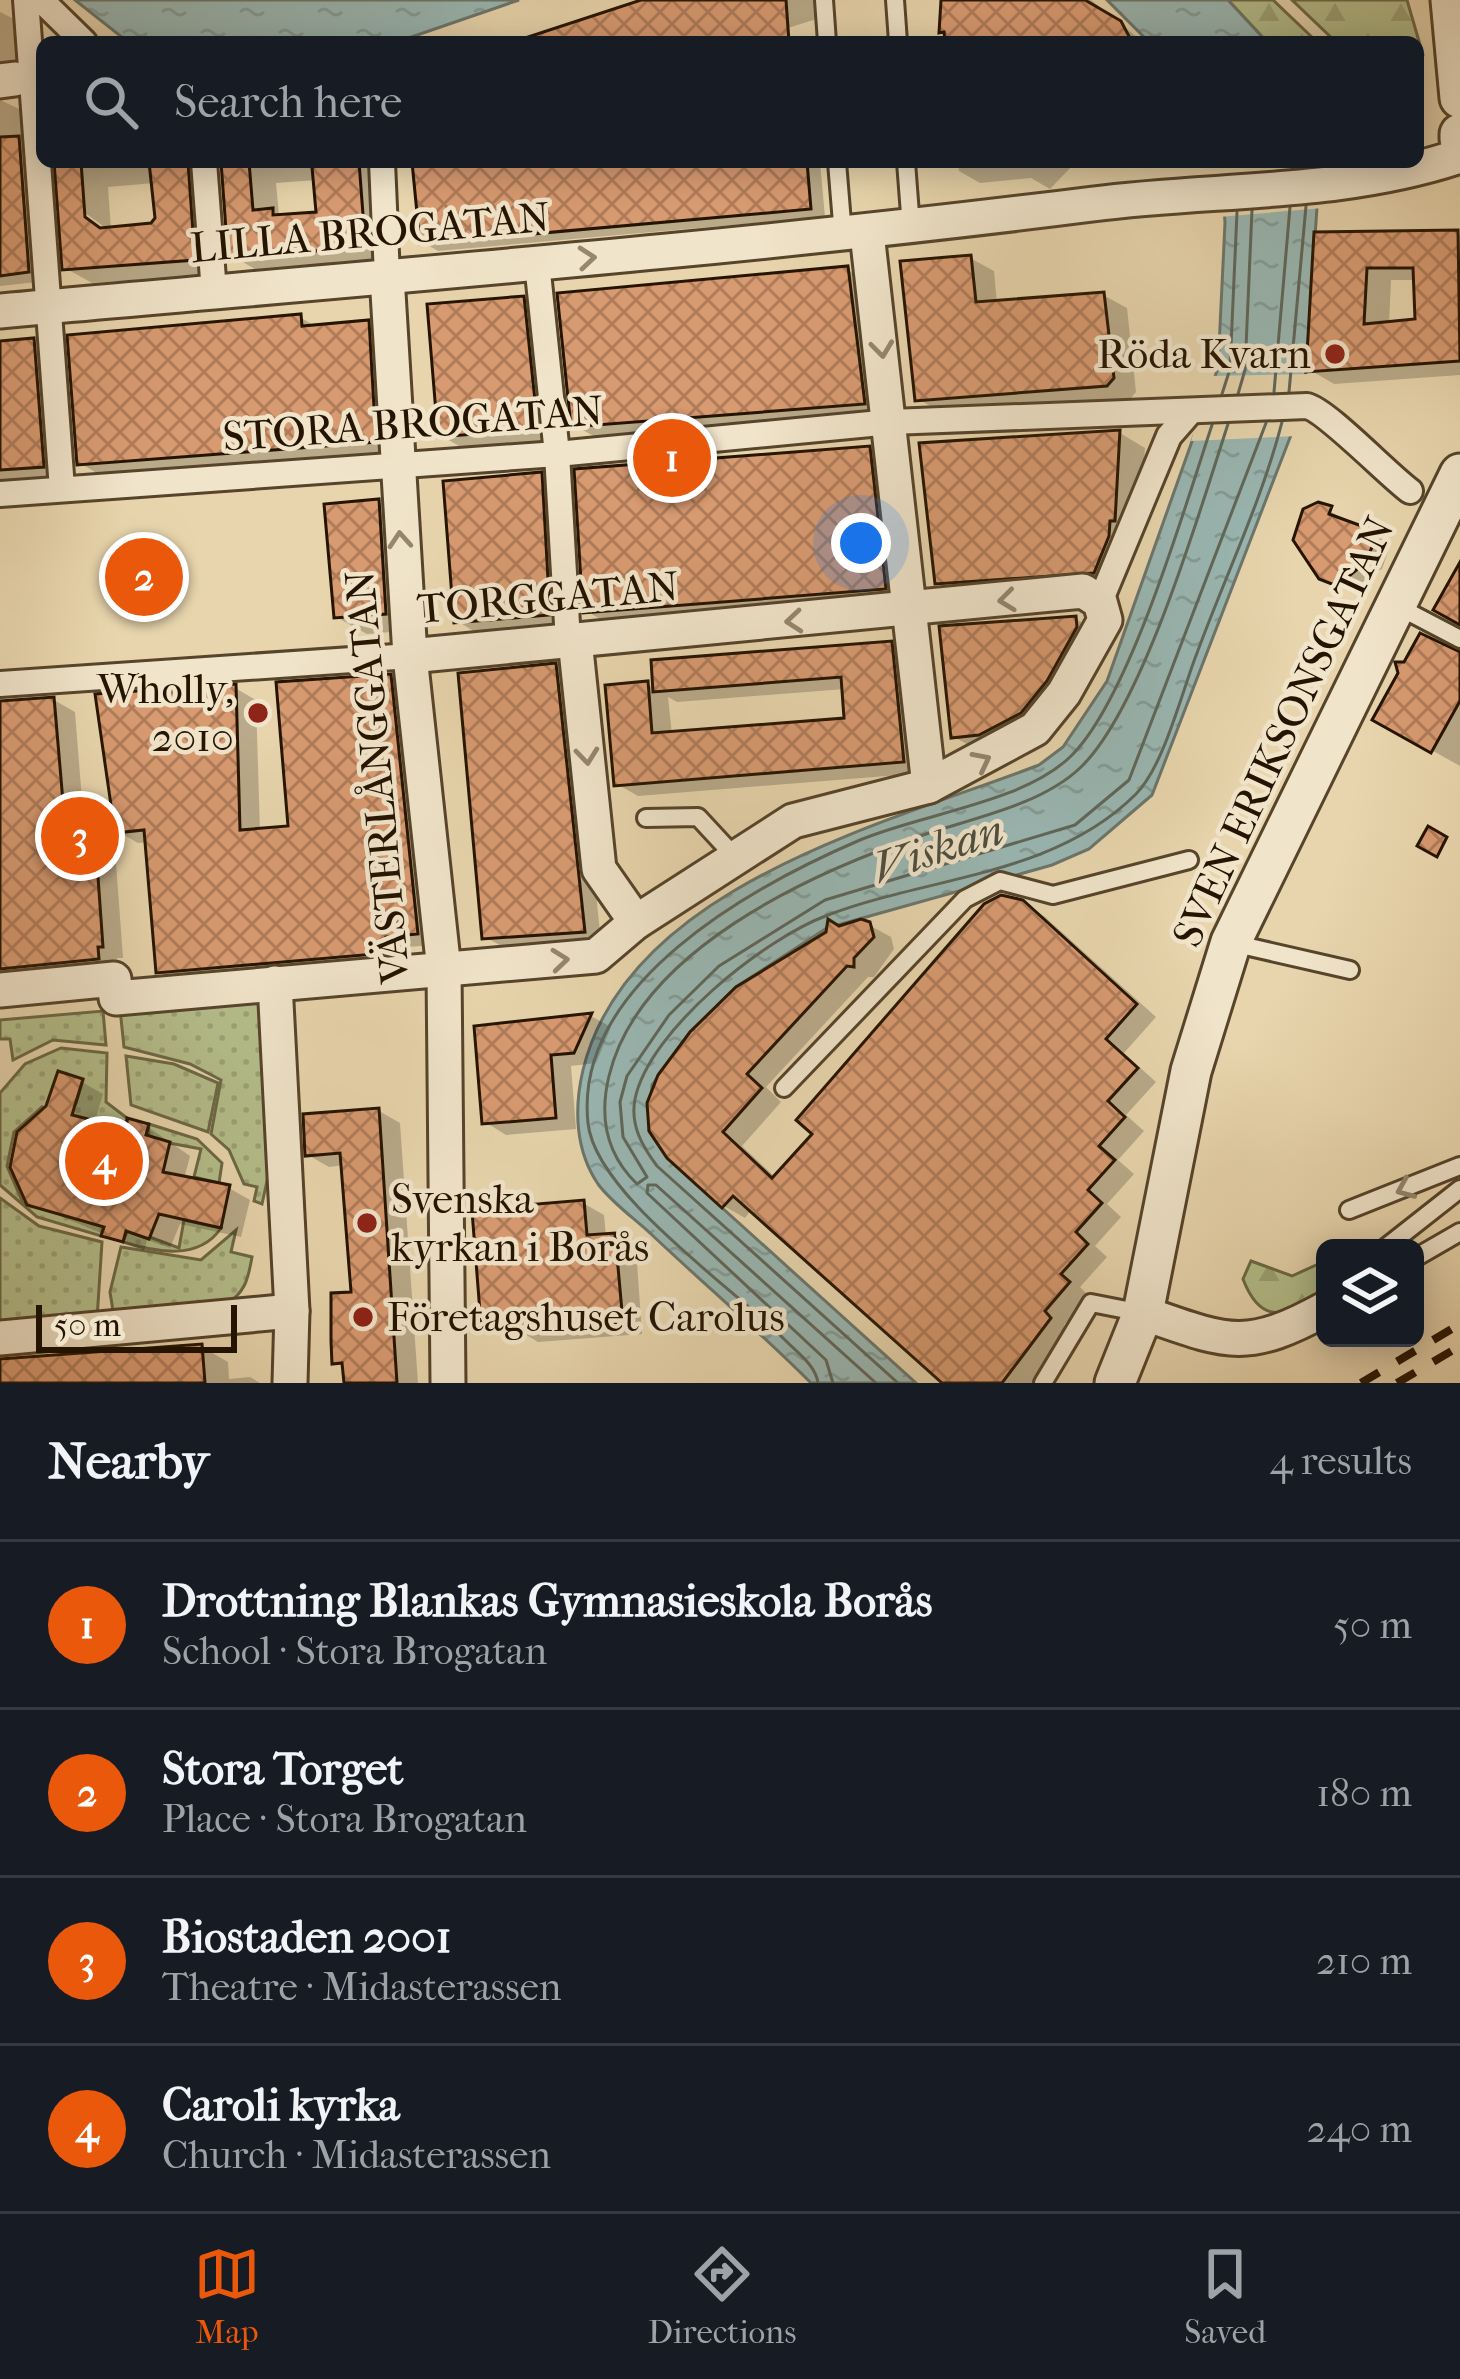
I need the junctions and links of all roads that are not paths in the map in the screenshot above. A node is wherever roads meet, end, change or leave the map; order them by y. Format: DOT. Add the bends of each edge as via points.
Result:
graph roads {
  1 [pos="26,0"];
  2 [pos="41,0"];
  3 [pos="824,0"];
  4 [pos="895,0"];
  5 [pos="1456,2"];
  6 [pos="78,36"];
  7 [pos="827,36"];
  8 [pos="898,36"];
  9 [pos="22,78"];
  10 [pos="1460,98"];
  11 [pos="1460,156"];
  12 [pos="1424,166"];
  13 [pos="204,168"];
  14 [pos="382,168"];
  15 [pos="838,168"];
  16 [pos="906,168"];
  17 [pos="1416,168"];
  18 [pos="911,227"];
  19 [pos="855,234"];
  20 [pos="537,263"];
  21 [pos="387,276"];
  22 [pos="214,292"];
  23 [pos="48,307"];
  24 [pos="0,311"];
  25 [pos="1190,412"];
  26 [pos="891,422"];
  27 [pos="557,454"];
  28 [pos="395,466"];
  29 [pos="1460,475"];
  30 [pos="62,489"];
  31 [pos="1410,491"];
  32 [pos="0,494"];
  33 [pos="1100,602"];
  34 [pos="1395,605"];
  35 [pos="910,611"];
  36 [pos="1460,639"];
  37 [pos="572,640"];
  38 [pos="410,656"];
  39 [pos="0,684"];
  40 [pos="929,786"];
  41 [pos="646,818"];
  42 [pos="736,858"];
  43 [pos="1189,860"];
  44 [pos="636,922"];
  45 [pos="1231,942"];
  46 [pos="444,970"];
  47 [pos="1350,970"];
  48 [pos="275,983"];
  49 [pos="0,990"];
  50 [pos="784,1088"];
  51 [pos="1460,1166"];
  52 [pos="1460,1189"];
  53 [pos="1349,1210"];
  54 [pos="1460,1232"];
  55 [pos="1396,1239"];
  56 [pos="1424,1253"];
  57 [pos="292,1311"];
  58 [pos="1143,1313"];
  59 [pos="1316,1315"];
  60 [pos="0,1338"];
  61 [pos="290,1383"];
  62 [pos="448,1383"];
  63 [pos="1043,1383"];
  64 [pos="1115,1383"];
  1 -- 9 [label="street"];
  2 -- 6 [label="street"];
  3 -- 7 [label="lane"];
  4 -- 8 [label="lane"];
  5 -- 10 [label="street"];
  9 -- 23 [label="street"];
  11 -- 12 [label="street, LILLA BROGATAN"];
  13 -- 22 [label="street"];
  14 -- 21 [label="street, VÄSTERLÅNGGATAN"];
  15 -- 19 [label="lane"];
  16 -- 18 [label="lane"];
  17 -- 18 [label="street, LILLA BROGATAN" via="1358,184 1166,194"];
  18 -- 19 [label="street, LILLA BROGATAN"];
  20 -- 19 [label="street, LILLA BROGATAN, one-way"];
  19 -- 26 [label="street, one-way"];
  20 -- 21 [label="street, LILLA BROGATAN"];
  20 -- 27 [label="street"];
  21 -- 22 [label="street, LILLA BROGATAN"];
  21 -- 28 [label="street, VÄSTERLÅNGGATAN"];
  22 -- 23 [label="street, LILLA BROGATAN"];
  23 -- 24 [label="street, LILLA BROGATAN"];
  23 -- 30 [label="street"];
  25 -- 26 [label="street, STORA BROGATAN"];
  25 -- 31 [label="street, STORA BROGATAN" via="1324,410"];
  25 -- 33 [label="street" via="1169,436"];
  26 -- 27 [label="street, STORA BROGATAN"];
  26 -- 35 [label="street"];
  27 -- 28 [label="street, STORA BROGATAN"];
  27 -- 37 [label="street"];
  28 -- 30 [label="street, STORA BROGATAN"];
  38 -- 28 [label="street, VÄSTERLÅNGGATAN, one-way"];
  29 -- 34 [label="street, SVEN ERIKSONSGATAN"];
  30 -- 32 [label="street, STORA BROGATAN"];
  33 -- 35 [label="street, TORGGATAN, one-way" via="1083,591"];
  40 -- 33 [label="street, one-way" via="1035,729 1105,620"];
  34 -- 36 [label="lane"];
  34 -- 45 [label="street, SVEN ERIKSONSGATAN"];
  35 -- 37 [label="street, TORGGATAN, one-way"];
  35 -- 40 [label="street"];
  37 -- 38 [label="street, TORGGATAN"];
  37 -- 44 [label="street, one-way" via="599,869"];
  38 -- 39 [label="street, TORGGATAN"];
  38 -- 46 [label="street, VÄSTERLÅNGGATAN"];
  40 -- 42 [label="street" via="793,821"];
  41 -- 42 [label="lane" via="698,817"];
  42 -- 44 [label="street"];
  43 -- 50 [label="lane" via="1053,895 1000,881 965,899"];
  46 -- 44 [label="street, one-way" via="596,956"];
  45 -- 47 [label="lane"];
  45 -- 58 [label="street, SVEN ERIKSONSGATAN" via="1190,1071"];
  46 -- 48 [label="street"];
  46 -- 62 [label="street, VÄSTERLÅNGGATAN"];
  48 -- 49 [label="street" via="116,998 114,979"];
  48 -- 57 [label="street"];
  51 -- 53 [label="lane, one-way"];
  52 -- 55 [label="lane"];
  54 -- 56 [label="lane"];
  57 -- 60 [label="street"];
  57 -- 61 [label="street"];
  58 -- 59 [label="street" via="1239,1340 1276,1336"];
  58 -- 63 [label="lane" via="1091,1303"];
  58 -- 64 [label="street, SVEN ERIKSONSGATAN"];
}
